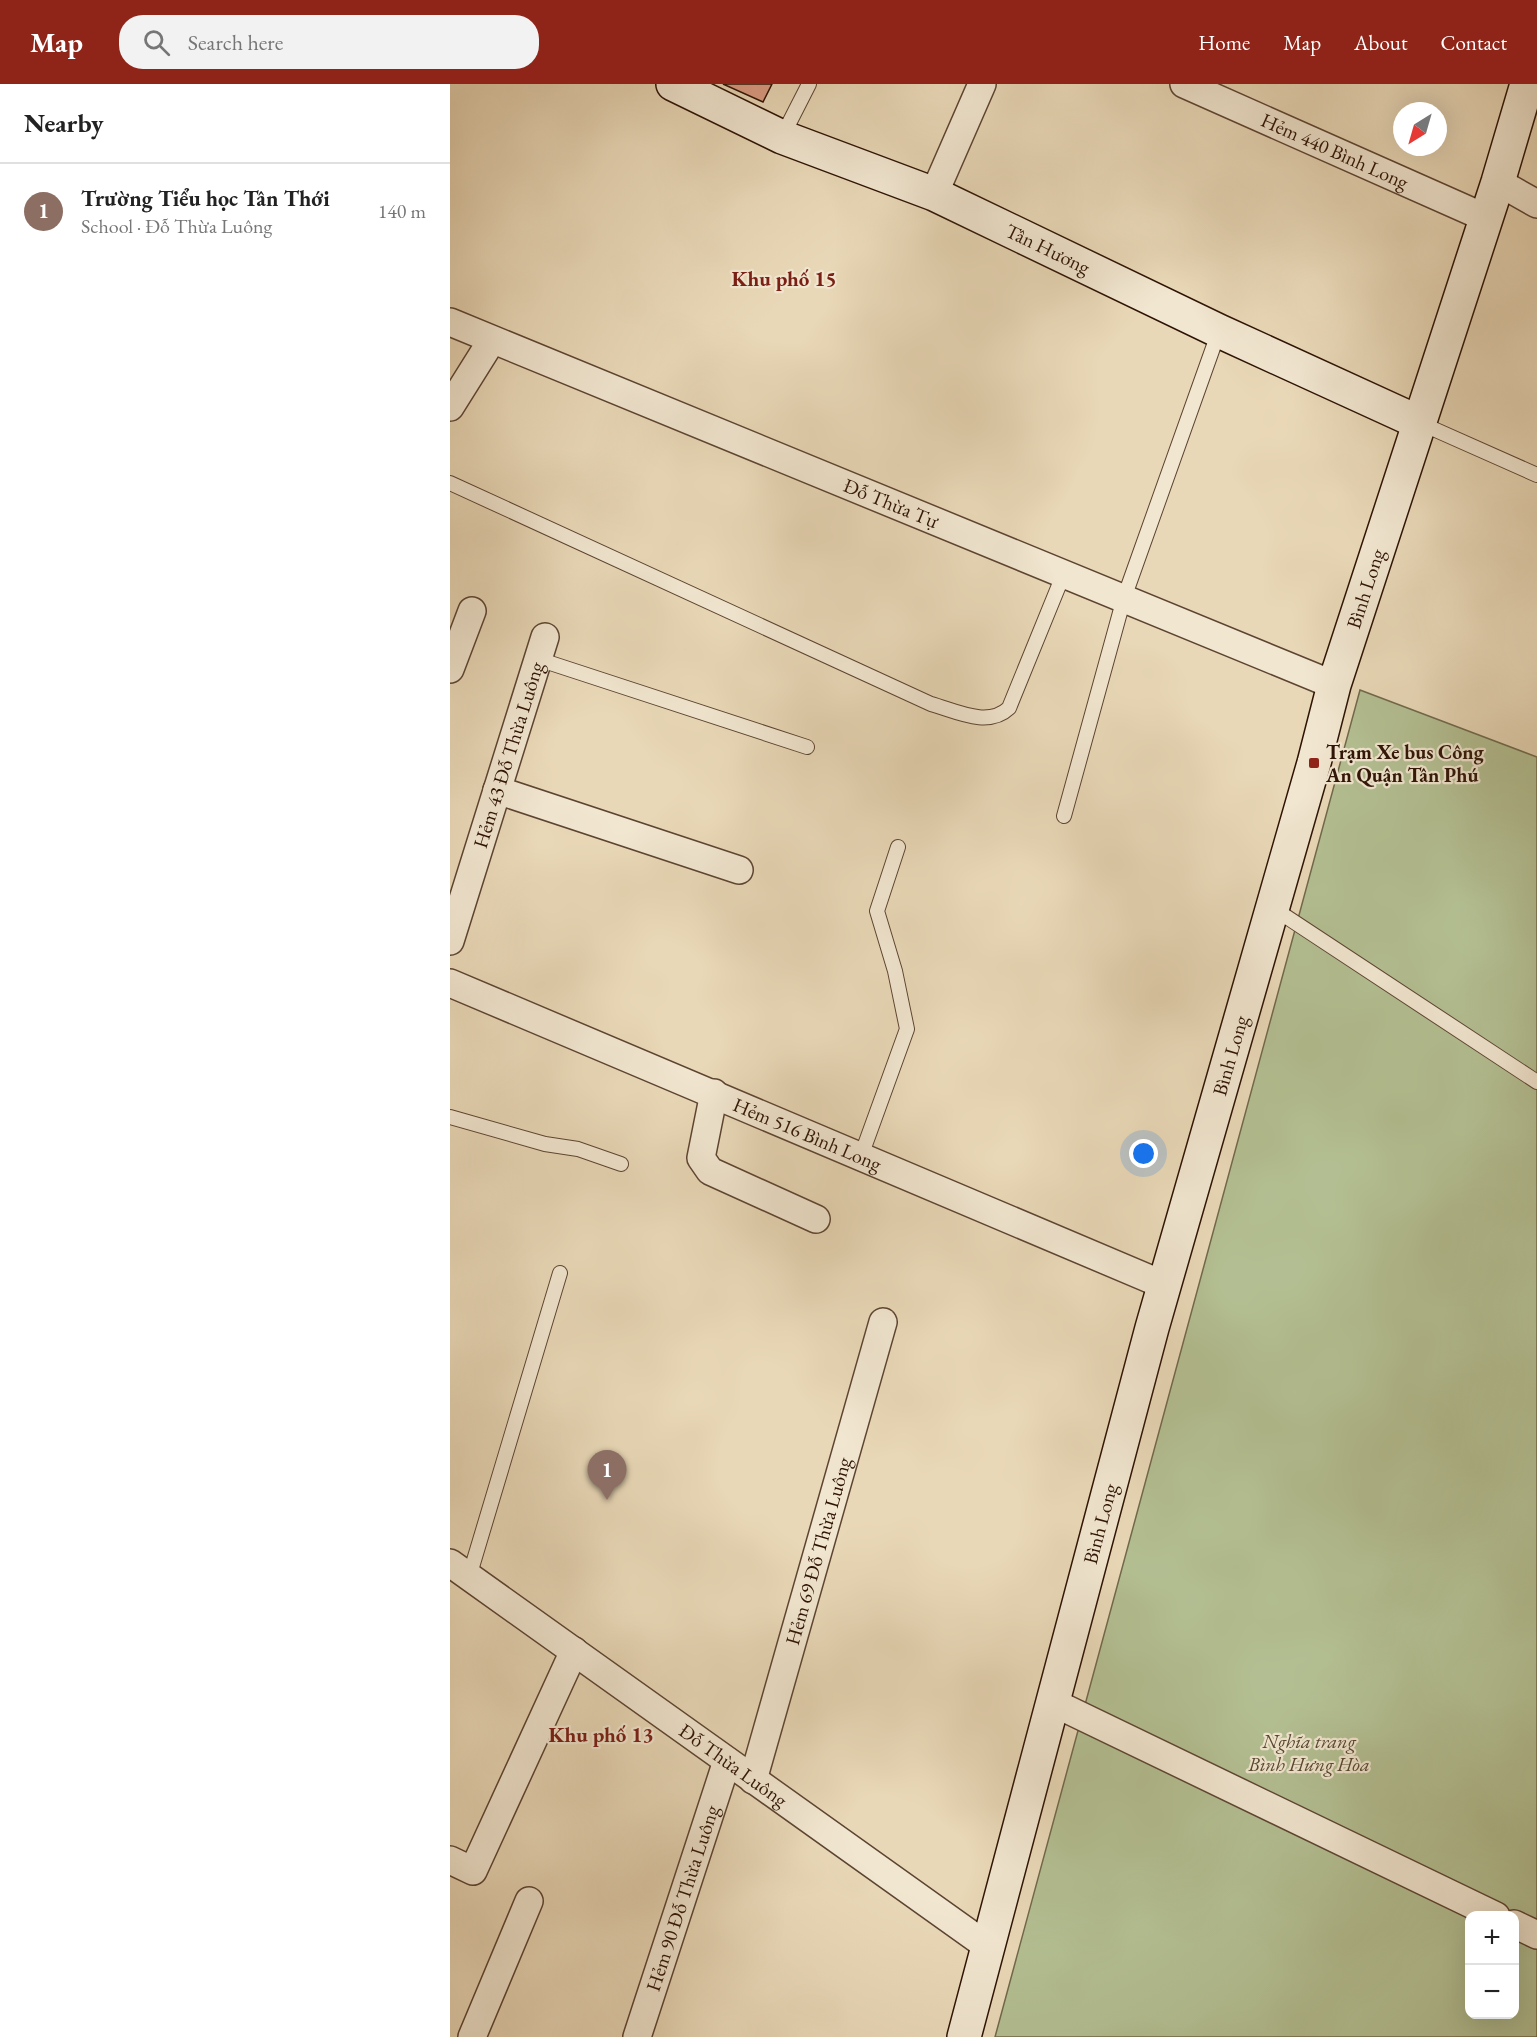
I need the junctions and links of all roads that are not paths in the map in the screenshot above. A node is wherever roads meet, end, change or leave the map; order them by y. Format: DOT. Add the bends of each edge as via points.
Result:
graph roads {
  1 [pos="673,84"];
  2 [pos="809,84"];
  3 [pos="982,84"];
  4 [pos="1184,84"];
  5 [pos="1527,84"];
  6 [pos="1214,90"];
  7 [pos="782,137"];
  8 [pos="1498,182"];
  9 [pos="934,194"];
  10 [pos="1537,204"];
  11 [pos="1486,218"];
  12 [pos="450,322"];
  13 [pos="1219,331"];
  14 [pos="492,340"];
  15 [pos="450,407"];
  16 [pos="1418,422"];
  17 [pos="1537,475"];
  18 [pos="450,483"];
  19 [pos="1064,573"];
  20 [pos="1124,598"];
  21 [pos="472,611"];
  22 [pos="541,648"];
  23 [pos="450,669"];
  24 [pos="1334,685"];
  25 [pos="807,747"];
  26 [pos="497,790"];
  27 [pos="1064,816"];
  28 [pos="898,847"];
  29 [pos="739,870"];
  30 [pos="1273,908"];
  31 [pos="450,941"];
  32 [pos="450,983"];
  33 [pos="1537,1082"];
  34 [pos="714,1093"];
  35 [pos="450,1117"];
  36 [pos="861,1156"];
  37 [pos="621,1164"];
  38 [pos="816,1219"];
  39 [pos="560,1273"];
  40 [pos="1164,1285"];
  41 [pos="883,1323"];
  42 [pos="460,1570"];
  43 [pos="574,1651"];
  44 [pos="1052,1702"];
  45 [pos="726,1761"];
  46 [pos="753,1780"];
  47 [pos="450,1860"];
  48 [pos="529,1901"];
  49 [pos="1486,1911"];
  50 [pos="1519,1926"];
  51 [pos="1537,1935"];
  52 [pos="987,1946"];
  53 [pos="472,2037"];
  54 [pos="637,2037"];
  55 [pos="964,2037"];
  1 -- 7 [label="main road, Tân Hương"];
  2 -- 7 [label="lane"];
  3 -- 9 [label="street"];
  4 -- 6 [label="street, Hẻm 440 Bình Long"];
  5 -- 8 [label="main road, Bình Long"];
  6 -- 11 [label="street, Hẻm 440 Bình Long"];
  7 -- 9 [label="main road, Tân Hương"];
  8 -- 10 [label="street"];
  8 -- 11 [label="main road, Bình Long"];
  9 -- 13 [label="main road, Tân Hương"];
  11 -- 16 [label="main road, Bình Long"];
  12 -- 14 [label="street, Đỗ Thừa Tự"];
  13 -- 16 [label="main road, Tân Hương"];
  13 -- 20 [label="lane"];
  14 -- 15 [label="street"];
  14 -- 19 [label="street, Đỗ Thừa Tự"];
  16 -- 17 [label="lane"];
  16 -- 24 [label="main road, Bình Long"];
  18 -- 19 [label="lane" via="931,704 981,718 1001,716 1009,708"];
  19 -- 20 [label="street, Đỗ Thừa Tự"];
  20 -- 24 [label="street, Đỗ Thừa Tự"];
  20 -- 27 [label="lane"];
  21 -- 23 [label="street"];
  22 -- 25 [label="lane"];
  22 -- 26 [label="street, Hẻm 43 Đỗ Thừa Luông"];
  24 -- 30 [label="main road, Bình Long"];
  26 -- 29 [label="street"];
  26 -- 31 [label="street, Hẻm 43 Đỗ Thừa Luông"];
  28 -- 36 [label="lane" via="877,911 908,1029"];
  30 -- 33 [label="lane"];
  30 -- 40 [label="main road, Bình Long"];
  32 -- 34 [label="street, Hẻm 516 Bình Long"];
  34 -- 36 [label="street, Hẻm 516 Bình Long"];
  34 -- 38 [label="street" via="701,1158 710,1171"];
  35 -- 37 [label="lane" via="545,1144 578,1149"];
  36 -- 40 [label="street, Hẻm 516 Bình Long"];
  39 -- 42 [label="lane"];
  40 -- 44 [label="main road, Bình Long"];
  41 -- 46 [label="street, Hẻm 69 Đỗ Thừa Luông"];
  42 -- 43 [label="street, Đỗ Thừa Luông"];
  43 -- 45 [label="street, Đỗ Thừa Luông"];
  43 -- 47 [label="street" via="473,1871"];
  44 -- 49 [label="street"];
  44 -- 52 [label="main road, Bình Long"];
  45 -- 46 [label="street, Đỗ Thừa Luông"];
  45 -- 54 [label="street, Hẻm 90 Đỗ Thừa Luông"];
  46 -- 52 [label="street, Đỗ Thừa Luông"];
  48 -- 53 [label="street"];
  50 -- 51 [label="street"];
  52 -- 55 [label="main road, Bình Long"];
}
